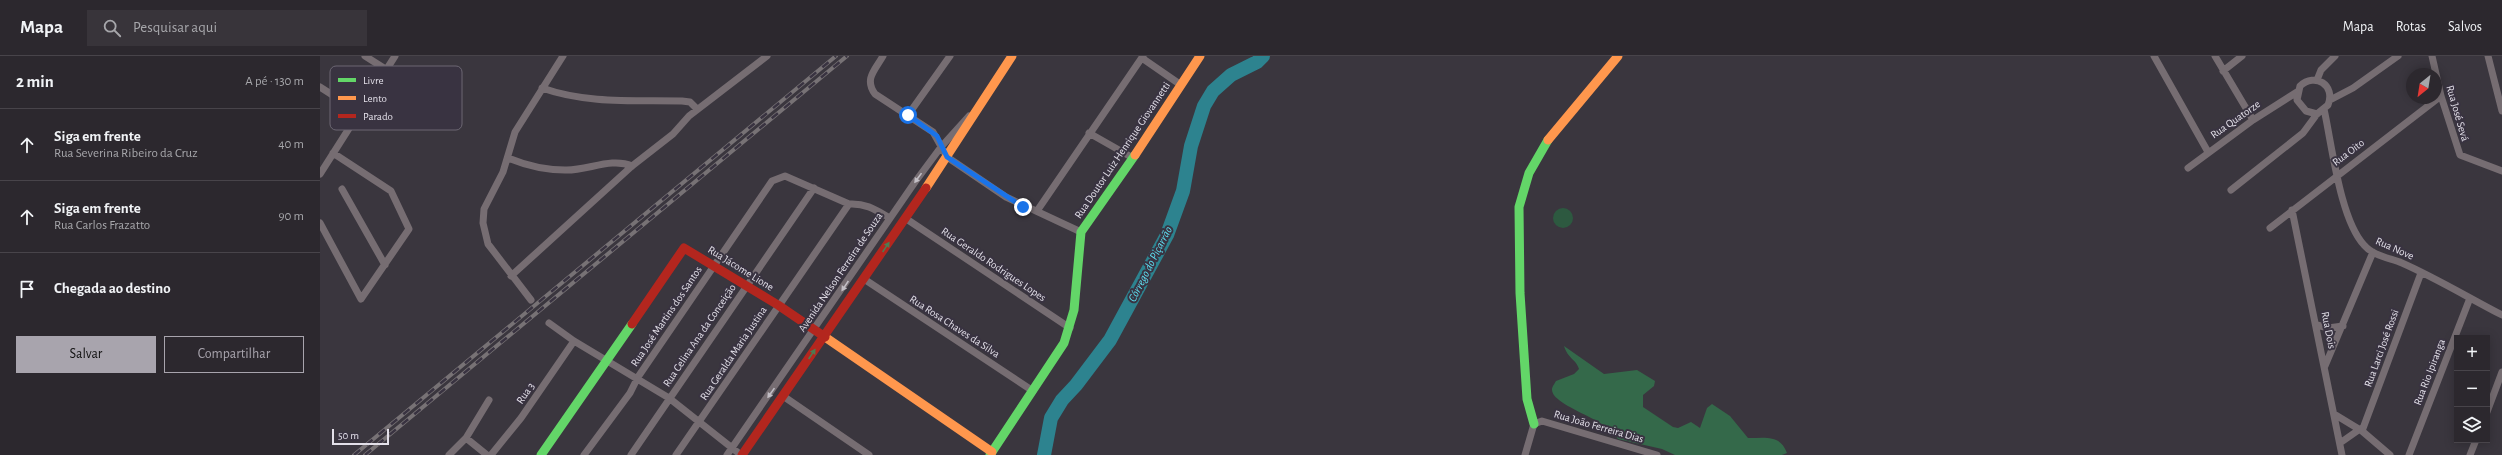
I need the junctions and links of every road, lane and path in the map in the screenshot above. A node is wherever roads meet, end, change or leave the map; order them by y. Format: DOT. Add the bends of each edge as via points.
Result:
graph roads {
  1 [pos="365,56"];
  2 [pos="395,56"];
  3 [pos="562,56"];
  4 [pos="767,56"];
  5 [pos="883,56"];
  6 [pos="950,56"];
  7 [pos="1012,56"];
  8 [pos="1200,56"];
  9 [pos="1618,56"];
  10 [pos="2154,56"];
  11 [pos="2215,56"];
  12 [pos="2242,56"];
  13 [pos="2335,56"];
  14 [pos="2398,56"];
  15 [pos="2432,56"];
  16 [pos="2488,56"];
  17 [pos="1143,57"];
  18 [pos="380,66"];
  19 [pos="389,66"];
  20 [pos="2435,68"];
  21 [pos="2223,71"];
  22 [pos="2317,80"];
  23 [pos="1181,85"];
  24 [pos="320,87"];
  25 [pos="542,88"];
  26 [pos="2297,92"];
  27 [pos="330,93"];
  28 [pos="2442,99"];
  29 [pos="2330,100"];
  30 [pos="2430,104"];
  31 [pos="978,107"];
  32 [pos="697,109"];
  33 [pos="2324,109"];
  34 [pos="2502,110"];
  35 [pos="2316,114"];
  36 [pos="908,115"];
  37 [pos="2253,120"];
  38 [pos="348,130"];
  39 [pos="1089,133"];
  40 [pos="941,147"];
  41 [pos="2208,152"];
  42 [pos="333,153"];
  43 [pos="947,157"];
  44 [pos="508,158"];
  45 [pos="1133,158"];
  46 [pos="323,164"];
  47 [pos="632,166"];
  48 [pos="2188,168"];
  49 [pos="2502,171"];
  50 [pos="2338,173"];
  51 [pos="320,174"];
  52 [pos="814,188"];
  53 [pos="342,189"];
  54 [pos="2231,190"];
  55 [pos="849,204"];
  56 [pos="2292,210"];
  57 [pos="1037,211"];
  58 [pos="890,218"];
  59 [pos="905,218"];
  60 [pos="320,223"];
  61 [pos="2270,228"];
  62 [pos="1081,232"];
  63 [pos="2373,252"];
  64 [pos="714,264"];
  65 [pos="385,265"];
  66 [pos="2421,272"];
  67 [pos="511,276"];
  68 [pos="864,279"];
  69 [pos="746,285"];
  70 [pos="2470,298"];
  71 [pos="531,300"];
  72 [pos="778,305"];
  73 [pos="2502,315"];
  74 [pos="549,323"];
  75 [pos="2317,325"];
  76 [pos="2343,326"];
  77 [pos="1070,328"];
  78 [pos="814,330"];
  79 [pos="823,336"];
  80 [pos="574,341"];
  81 [pos="606,361"];
  82 [pos="2325,366"];
  83 [pos="2502,372"];
  84 [pos="638,377"];
  85 [pos="1033,391"];
  86 [pos="783,396"];
  87 [pos="669,398"];
  88 [pos="489,400"];
  89 [pos="2489,407"];
  90 [pos="2334,414"];
  91 [pos="699,422"];
  92 [pos="1534,424"];
  93 [pos="2361,430"];
  94 [pos="466,438"];
  95 [pos="2340,443"];
  96 [pos="2475,443"];
  97 [pos="730,452"];
  98 [pos="991,454"];
  99 [pos="449,455"];
  100 [pos="487,455"];
  101 [pos="491,455"];
  102 [pos="541,455"];
  103 [pos="584,455"];
  104 [pos="631,455"];
  105 [pos="676,455"];
  106 [pos="742,455"];
  107 [pos="869,455"];
  108 [pos="1525,455"];
  109 [pos="1657,455"];
  110 [pos="2342,455"];
  111 [pos="2390,455"];
  112 [pos="2409,455"];
  113 [pos="2470,455"];
  1 -- 18 [label="street"];
  2 -- 19 [label="street"];
  3 -- 25 [label="street"];
  4 -- 32 [label="street"];
  5 -- 36 [label="street" via="871,74 869,84 875,94"];
  6 -- 36 [label="street"];
  7 -- 31 [label="street, Avenida Nelson Ferreira de Souza"];
  8 -- 23 [label="street, Rua Doutor Luiz Henrique Giovannetti"];
  9 -- 92 [label="street" via="1548,140 1529,173 1519,206 1520,293 1527,399"];
  10 -- 41 [label="street"];
  11 -- 21 [label="street"];
  12 -- 21 [label="street"];
  13 -- 22 [label="street" via="2321,70"];
  14 -- 29 [label="street" via="2353,88"];
  15 -- 20 [label="street, Rua José Sevá"];
  16 -- 34 [label="street"];
  17 -- 23 [label="street"];
  17 -- 39 [label="street"];
  21 -- 37 [label="street"];
  22 -- 26 [label="street" via="2304,82"];
  22 -- 29 [label="street" via="2328,87"];
  23 -- 45 [label="street, Rua Doutor Luiz Henrique Giovannetti"];
  24 -- 27 [label="street"];
  25 -- 32 [label="street" via="566,97 591,100 690,102"];
  25 -- 44 [label="street" via="515,132"];
  26 -- 35 [label="street" via="2300,107"];
  26 -- 37 [label="street, Rua Quatorze"];
  28 -- 49 [label="street, Rua José Sevá" via="2460,155"];
  29 -- 33 [label="street"];
  30 -- 50 [label="street, Rua Oito"];
  31 -- 40 [label="street, Avenida Nelson Ferreira de Souza"];
  31 -- 43 [label="street, Avenida Nelson Ferreira de Souza"];
  32 -- 47 [label="street" via="674,134"];
  33 -- 35 [label="street"];
  33 -- 50 [label="street, Rua Nove"];
  35 -- 54 [label="street" via="2303,133"];
  36 -- 40 [label="street" via="933,132"];
  37 -- 41 [label="street, Rua Quatorze"];
  38 -- 42 [label="street"];
  39 -- 45 [label="street"];
  39 -- 57 [label="street"];
  40 -- 43 [label="street"];
  40 -- 58 [label="street, Avenida Nelson Ferreira de Souza, one-way"];
  41 -- 48 [label="street, Rua Quatorze"];
  42 -- 46 [label="street"];
  42 -- 65 [label="street" via="391,191 409,229"];
  43 -- 57 [label="street" via="1015,203"];
  43 -- 59 [label="street, Avenida Nelson Ferreira de Souza"];
  44 -- 47 [label="street" via="521,164 566,170 618,163"];
  44 -- 67 [label="street" via="488,198 483,223 488,244"];
  45 -- 62 [label="street, Rua Doutor Luiz Henrique Giovannetti"];
  46 -- 51 [label="street"];
  47 -- 67 [label="street"];
  50 -- 56 [label="street, Rua Oito"];
  50 -- 63 [label="street, Rua Nove" via="2352,228 2365,246"];
  52 -- 55 [label="street"];
  52 -- 64 [label="street, Rua José Martins dos Santos" via="785,176 772,181"];
  52 -- 69 [label="street, Rua Celina Ana da Conceição"];
  53 -- 65 [label="street"];
  55 -- 58 [label="street" via="860,203"];
  55 -- 72 [label="street, Rua Geralda Maria Justina"];
  56 -- 61 [label="street, Rua Oito"];
  56 -- 75 [label="street, Rua Dois"];
  57 -- 62 [label="street"];
  58 -- 78 [label="street, Avenida Nelson Ferreira de Souza, one-way"];
  68 -- 59 [label="street, Avenida Nelson Ferreira de Souza, one-way"];
  59 -- 77 [label="street, Rua Geraldo Rodrigues Lopes"];
  60 -- 65 [label="street" via="361,299"];
  62 -- 77 [label="street, Rua Doutor Luiz Henrique Giovannetti" via="1077,288"];
  63 -- 66 [label="street, Rua Nove"];
  63 -- 76 [label="street"];
  64 -- 69 [label="street, Rua Jácome Lione"];
  64 -- 81 [label="street, Rua Jácome Lione" via="682,249"];
  64 -- 84 [label="street, Rua José Martins dos Santos"];
  66 -- 70 [label="street, Rua Nove"];
  66 -- 93 [label="street, Rua Larci José Rossi"];
  67 -- 71 [label="street"];
  68 -- 79 [label="street, Avenida Nelson Ferreira de Souza"];
  68 -- 85 [label="street, Rua Rosa Chaves da Silva"];
  69 -- 72 [label="street, Rua Jácome Lione"];
  69 -- 87 [label="street, Rua Celina Ana da Conceição"];
  70 -- 73 [label="street, Rua Nove"];
  70 -- 112 [label="street, Rua Rio Ipiranga"];
  72 -- 78 [label="street, Rua Jácome Lione"];
  72 -- 91 [label="street, Rua Geralda Maria Justina"];
  74 -- 80 [label="street"];
  75 -- 76 [label="street" via="2328,328"];
  75 -- 82 [label="street, Rua Dois"];
  76 -- 82 [label="street"];
  77 -- 85 [label="street, Rua Doutor Luiz Henrique Giovannetti" via="1061,349"];
  78 -- 79 [label="street, Rua Jácome Lione"];
  78 -- 97 [label="street, Avenida Nelson Ferreira de Souza, one-way"];
  86 -- 79 [label="street, Avenida Nelson Ferreira de Souza, one-way"];
  79 -- 98 [label="street, Rua Jácome Lione"];
  80 -- 81 [label="street"];
  80 -- 101 [label="street, Rua 3" via="521,418"];
  81 -- 84 [label="street"];
  81 -- 102 [label="street, Rua Jácome Lione"];
  82 -- 90 [label="street, Rua Dois"];
  83 -- 89 [label="street"];
  84 -- 87 [label="street"];
  84 -- 103 [label="street, Rua José Martins dos Santos" via="630,393"];
  85 -- 98 [label="street, Rua Doutor Luiz Henrique Giovannetti"];
  86 -- 106 [label="street, Avenida Nelson Ferreira de Souza"];
  86 -- 107 [label="street"];
  87 -- 91 [label="street"];
  87 -- 104 [label="street, Rua Celina Ana da Conceição"];
  88 -- 94 [label="street"];
  90 -- 93 [label="street"];
  90 -- 95 [label="street, Rua Dois"];
  91 -- 97 [label="street"];
  91 -- 105 [label="street, Rua Geralda Maria Justina"];
  92 -- 108 [label="street"];
  92 -- 109 [label="street, Rua João Ferreira Dias" via="1547,422"];
  93 -- 95 [label="street"];
  93 -- 111 [label="street"];
  94 -- 99 [label="street"];
  94 -- 100 [label="street"];
  95 -- 110 [label="street, Rua Dois"];
  96 -- 113 [label="street"];
  97 -- 106 [label="street"];
}
